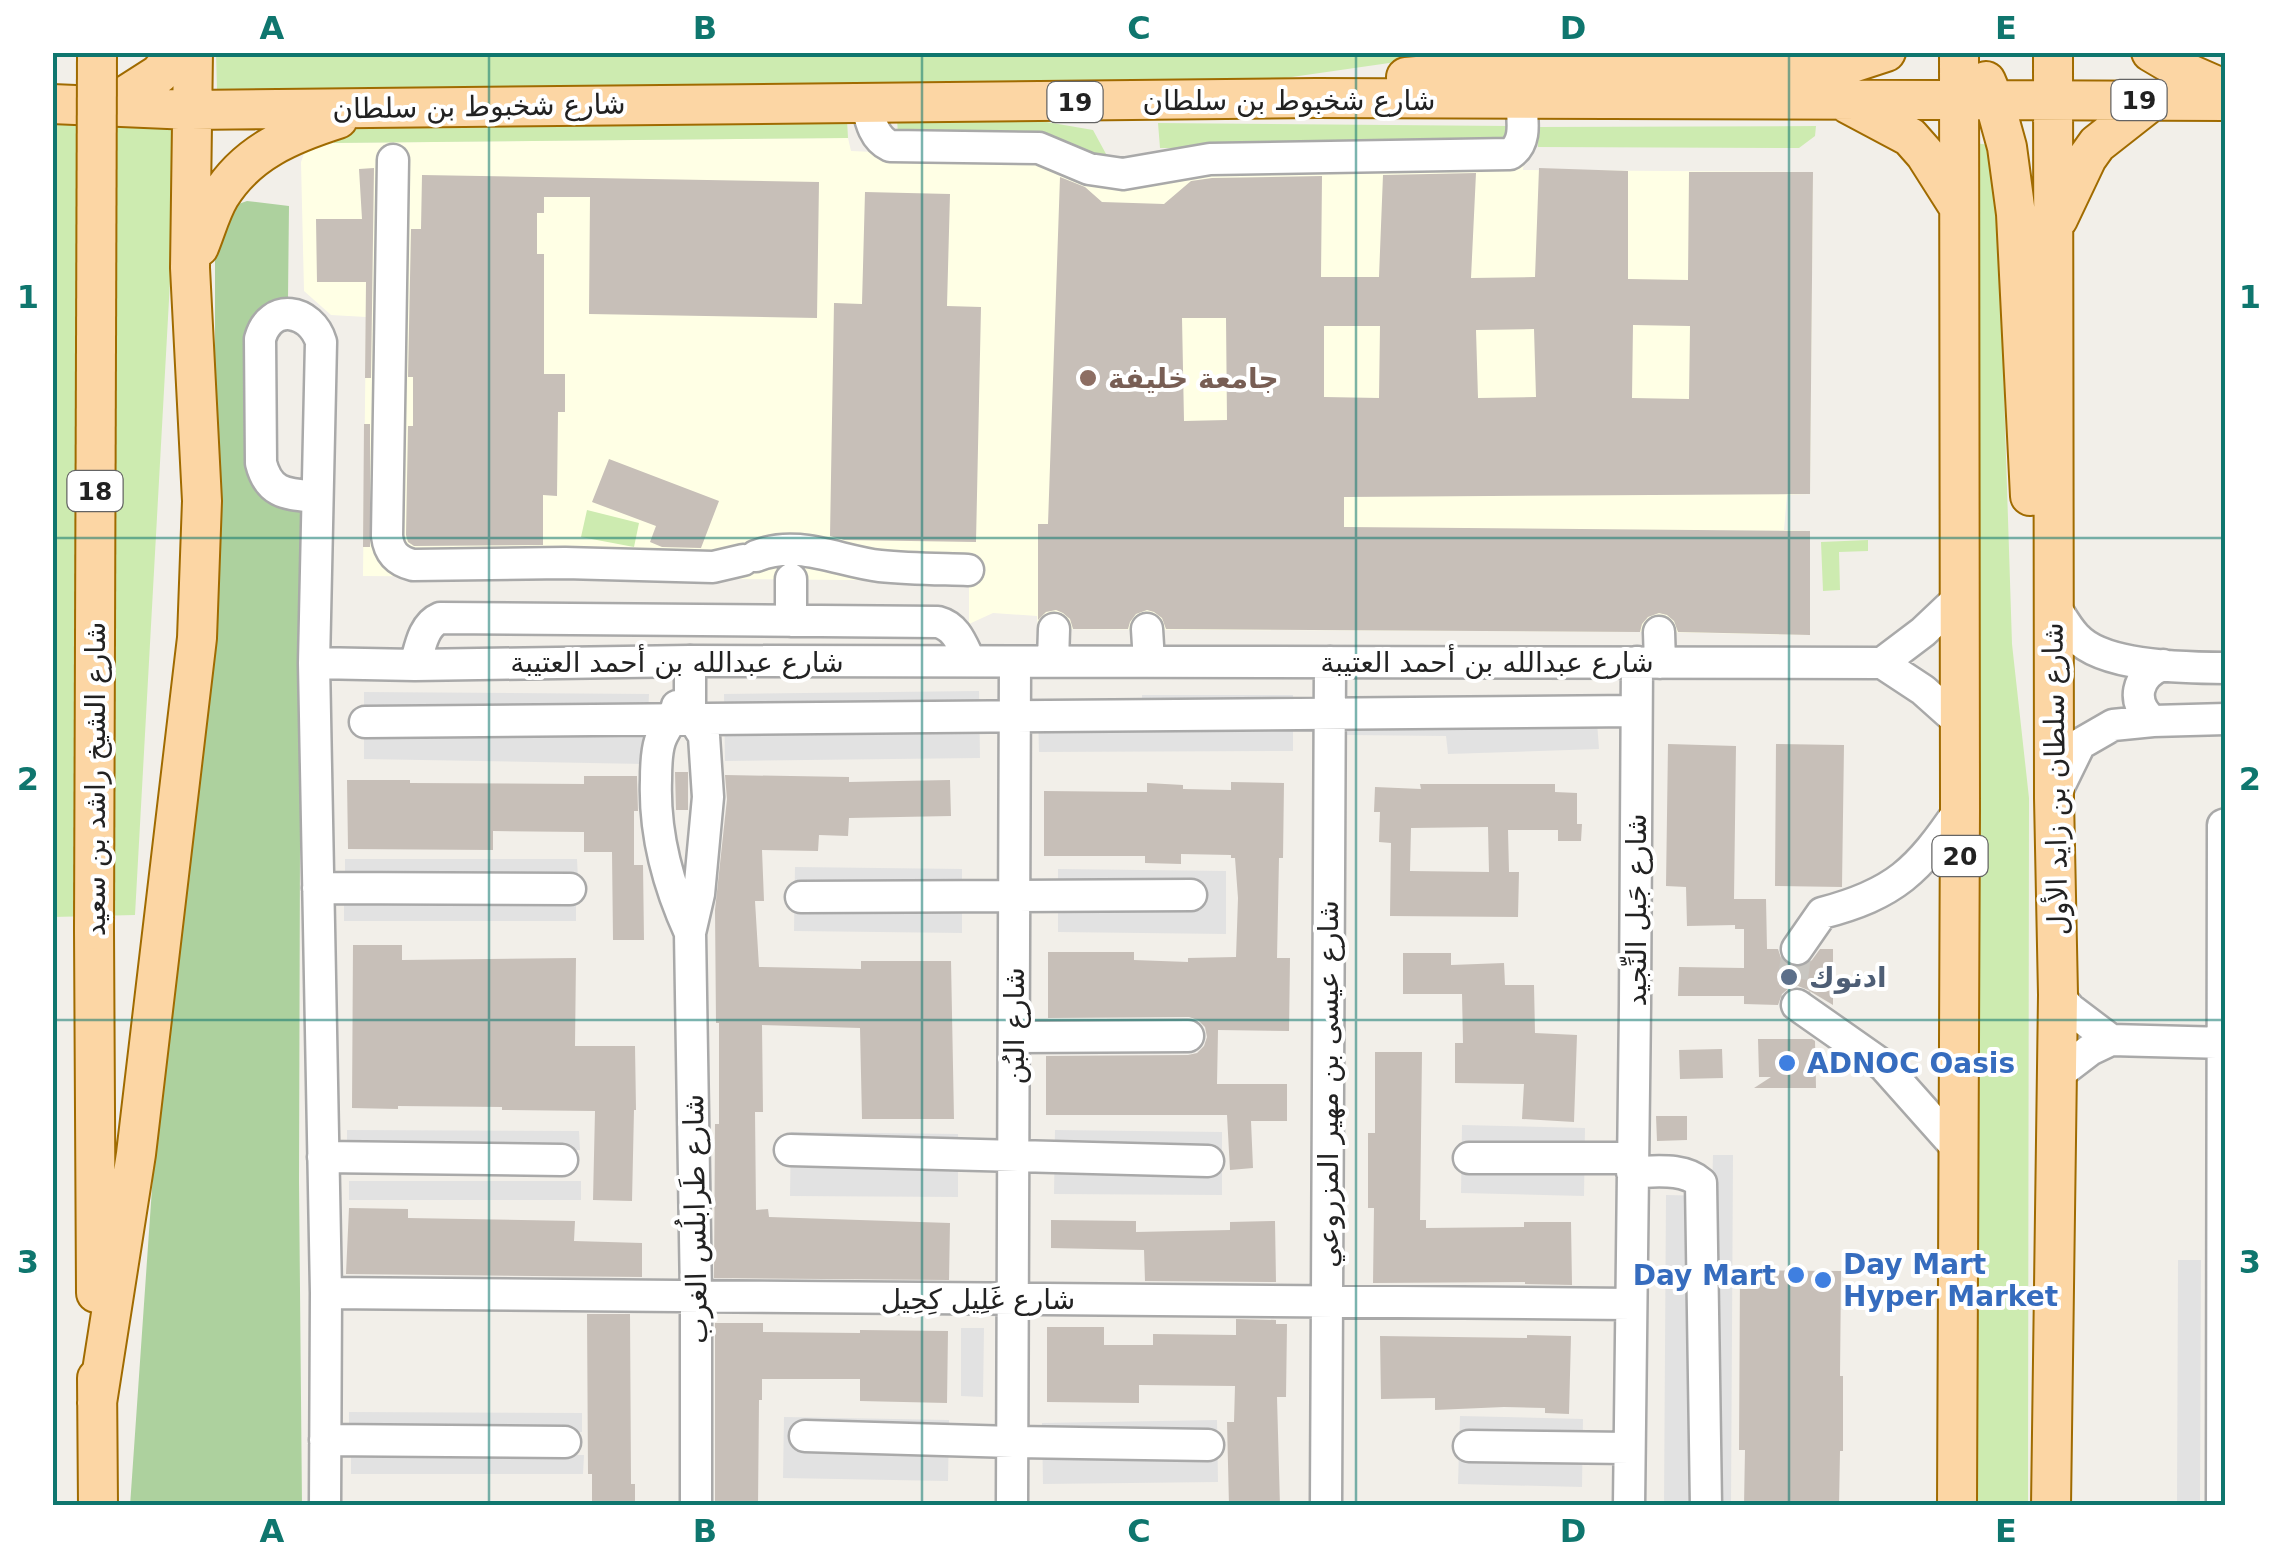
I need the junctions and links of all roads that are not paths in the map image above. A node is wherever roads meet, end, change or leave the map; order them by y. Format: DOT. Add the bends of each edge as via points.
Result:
graph roads {
  1 [pos="97,52"];
  2 [pos="177,52"];
  3 [pos="193,52"];
  4 [pos="1568,52"];
  5 [pos="1886,52"];
  6 [pos="2053,52"];
  7 [pos="2151,52"];
  8 [pos="1977,72"];
  9 [pos="2226,90"];
  10 [pos="1316,98"];
  11 [pos="1424,99"];
  12 [pos="1522,99"];
  13 [pos="1842,100"];
  14 [pos="2053,100"];
  15 [pos="2153,100"];
  16 [pos="2226,101"];
  17 [pos="866,102"];
  18 [pos="52,104"];
  19 [pos="109,106"];
  20 [pos="375,107"];
  21 [pos="190,110"];
  22 [pos="393,160"];
  23 [pos="1958,206"];
  24 [pos="2053,230"];
  25 [pos="190,268"];
  26 [pos="317,497"];
  27 [pos="2053,538"];
  28 [pos="791,564"];
  29 [pos="968,570"];
  30 [pos="1960,596"];
  31 [pos="2054,605"];
  32 [pos="791,621"];
  33 [pos="1054,629"];
  34 [pos="1147,629"];
  35 [pos="1659,632"];
  36 [pos="684,661"];
  37 [pos="970,661"];
  38 [pos="1014,662"];
  39 [pos="1053,662"];
  40 [pos="1148,662"];
  41 [pos="1330,662"];
  42 [pos="1648,663"];
  43 [pos="1882,663"];
  44 [pos="314,664"];
  45 [pos="415,665"];
  46 [pos="2162,665"];
  47 [pos="2226,668"];
  48 [pos="1636,711"];
  49 [pos="1330,715"];
  50 [pos="1014,717"];
  51 [pos="682,718"];
  52 [pos="2226,719"];
  53 [pos="2153,721"];
  54 [pos="364,722"];
  55 [pos="1960,723"];
  56 [pos="2054,798"];
  57 [pos="1960,808"];
  58 [pos="2226,824"];
  59 [pos="318,888"];
  60 [pos="570,888"];
  61 [pos="1191,895"];
  62 [pos="1014,896"];
  63 [pos="802,898"];
  64 [pos="2224,914"];
  65 [pos="690,933"];
  66 [pos="1798,949"];
  67 [pos="2058,995"];
  68 [pos="1798,1005"];
  69 [pos="1014,1036"];
  70 [pos="1188,1036"];
  71 [pos="2111,1040"];
  72 [pos="2224,1043"];
  73 [pos="2056,1076"];
  74 [pos="1957,1148"];
  75 [pos="790,1150"];
  76 [pos="1013,1156"];
  77 [pos="323,1157"];
  78 [pos="1469,1158"];
  79 [pos="562,1160"];
  80 [pos="1208,1161"];
  81 [pos="1632,1165"];
  82 [pos="2224,1222"];
  83 [pos="326,1293"];
  84 [pos="696,1296"];
  85 [pos="1013,1299"];
  86 [pos="1327,1302"];
  87 [pos="1630,1304"];
  88 [pos="2224,1391"];
  89 [pos="97,1403"];
  90 [pos="805,1436"];
  91 [pos="325,1440"];
  92 [pos="564,1442"];
  93 [pos="1013,1442"];
  94 [pos="1208,1444"];
  95 [pos="1470,1446"];
  96 [pos="1629,1448"];
  97 [pos="98,1506"];
  98 [pos="325,1506"];
  99 [pos="696,1506"];
  100 [pos="1012,1506"];
  101 [pos="1326,1506"];
  102 [pos="1628,1506"];
  103 [pos="1706,1506"];
  104 [pos="1956,1506"];
  105 [pos="2051,1506"];
  106 [pos="2222,1506"];
  1 -- 89 [label="main road, شارع الشيخ راشد بن سعيد / 18, bridge"];
  2 -- 19 [label="main road" via="159,74"];
  3 -- 21 [label="main road"];
  4 -- 10 [label="main road" via="1529,66 1389,78"];
  5 -- 11 [label="main road" via="1809,72 1504,76"];
  6 -- 14 [label="main road, شارع سلطان بن زايد الأول"];
  7 -- 9 [label="main road"];
  8 -- 13 [label="main road, شارع شخبوط بن سلطان / 19"];
  8 -- 14 [label="main road, شارع شخبوط بن سلطان / 19"];
  8 -- 23 [label="main road, 20"];
  8 -- 27 [label="main road" via="2007,147 2029,496"];
  10 -- 11 [label="main road, شارع شخبوط بن سلطان / 19"];
  10 -- 17 [label="main road, شارع شخبوط بن سلطان / 19"];
  11 -- 12 [label="main road, شارع شخبوط بن سلطان / 19"];
  12 -- 13 [label="main road, شارع شخبوط بن سلطان / 19"];
  12 -- 17 [label="street" via="1522,140 1510,154 1210,159 1123,174 1027,146 890,146 877,136"];
  13 -- 23 [label="main road" via="1910,137"];
  14 -- 15 [label="main road, شارع شخبوط بن سلطان / 19"];
  14 -- 24 [label="main road, شارع سلطان بن زايد الأول"];
  15 -- 16 [label="main road, شارع شخبوط بن سلطان / 19"];
  15 -- 24 [label="main road" via="2097,144"];
  17 -- 20 [label="main road, شارع شخبوط بن سلطان / 19"];
  18 -- 19 [label="main road, شارع شخبوط بن سلطان / 19"];
  19 -- 21 [label="main road, شارع شخبوط بن سلطان / 19"];
  20 -- 21 [label="main road, شارع شخبوط بن سلطان / 19"];
  20 -- 25 [label="main road" via="298,132 246,163 219,198"];
  21 -- 25 [label="main road"];
  22 -- 28 [label="street" via="387,536 394,556 413,564 713,567 771,550"];
  23 -- 30 [label="main road, 20"];
  24 -- 27 [label="main road, شارع سلطان بن زايد الأول"];
  25 -- 89 [label="main road" via="202,501 197,638 136,1154"];
  26 -- 26 [label="street" via="276,489 260,463 260,339 270,321 289,314 311,322 321,342"];
  26 -- 44 [label="street"];
  27 -- 31 [label="main road, شارع سلطان بن زايد الأول"];
  28 -- 29 [label="street"];
  28 -- 32 [label="street"];
  30 -- 43 [label="street"];
  30 -- 55 [label="main road, 20"];
  31 -- 46 [label="street" via="2078,640 2106,656"];
  31 -- 56 [label="main road, شارع سلطان بن زايد الأول"];
  32 -- 37 [label="street" via="938,622 952,628"];
  32 -- 45 [label="street" via="440,618 428,626"];
  33 -- 39 [label="street"];
  34 -- 40 [label="street"];
  35 -- 42 [label="street, شارع جَبل النِّجيد"];
  36 -- 37 [label="street, شارع عبدالله بن أحمد العتيبة"];
  36 -- 45 [label="street, شارع عبدالله بن أحمد العتيبة"];
  36 -- 51 [label="street, شارع طَرابلُس الغرب"];
  37 -- 38 [label="street, شارع عبدالله بن أحمد العتيبة"];
  38 -- 39 [label="street, شارع عبدالله بن أحمد العتيبة"];
  38 -- 50 [label="street, شارع البُن"];
  39 -- 40 [label="street, شارع عبدالله بن أحمد العتيبة"];
  40 -- 41 [label="street, شارع عبدالله بن أحمد العتيبة"];
  41 -- 42 [label="street, شارع عبدالله بن أحمد العتيبة"];
  41 -- 49 [label="street, شارع عيسى بن مهير المزروعي"];
  42 -- 43 [label="street, شارع عبدالله بن أحمد العتيبة" via="1758,648"];
  42 -- 48 [label="street, شارع جَبل النِّجيد"];
  43 -- 55 [label="street"];
  44 -- 45 [label="street, شارع عبدالله بن أحمد العتيبة"];
  44 -- 59 [label="street"];
  46 -- 47 [label="street"];
  46 -- 53 [label="street" via="2145,676 2138,695"];
  48 -- 49 [label="street"];
  48 -- 81 [label="street, شارع جَبل النِّجيد"];
  49 -- 50 [label="street"];
  49 -- 86 [label="street, شارع عيسى بن مهير المزروعي"];
  50 -- 51 [label="street"];
  50 -- 62 [label="street, شارع البُن"];
  51 -- 54 [label="street"];
  51 -- 65 [label="street, شارع طَرابلُس الغرب" via="704,736 708,797"];
  51 -- 65 [label="street, شارع طَرابلُس الغرب" via="663,734 655,802 674,896"];
  52 -- 53 [label="street"];
  53 -- 56 [label="street" via="2113,725 2080,744"];
  55 -- 57 [label="main road, 20"];
  56 -- 67 [label="main road, شارع سلطان بن زايد الأول"];
  57 -- 66 [label="street" via="1902,880 1858,904 1822,913"];
  57 -- 74 [label="main road, 20"];
  58 -- 64 [label="street"];
  59 -- 60 [label="street"];
  59 -- 77 [label="street"];
  61 -- 62 [label="street"];
  62 -- 63 [label="street"];
  62 -- 69 [label="street, شارع البُن"];
  64 -- 72 [label="street"];
  65 -- 84 [label="street, شارع طَرابلُس الغرب"];
  67 -- 71 [label="street"];
  67 -- 73 [label="main road, شارع سلطان بن زايد الأول"];
  68 -- 74 [label="street" via="1884,1066"];
  69 -- 70 [label="street"];
  69 -- 76 [label="street, شارع البُن"];
  71 -- 72 [label="street"];
  71 -- 73 [label="street"];
  72 -- 82 [label="street"];
  73 -- 105 [label="main road, شارع سلطان بن زايد الأول"];
  74 -- 104 [label="main road, 20"];
  75 -- 76 [label="street"];
  76 -- 80 [label="street"];
  76 -- 85 [label="street, شارع البُن"];
  77 -- 79 [label="street"];
  77 -- 83 [label="street"];
  78 -- 81 [label="street"];
  81 -- 87 [label="street, شارع جَبل النِّجيد"];
  81 -- 103 [label="street" via="1682,1172 1702,1183"];
  82 -- 88 [label="street"];
  83 -- 84 [label="street, شارع غَلِيل كِحِيل"];
  83 -- 91 [label="street"];
  84 -- 85 [label="street, شارع غَلِيل كِحِيل"];
  84 -- 99 [label="street, شارع طَرابلُس الغرب"];
  85 -- 86 [label="street, شارع غَلِيل كِحِيل"];
  85 -- 93 [label="street, شارع البُن"];
  86 -- 87 [label="street, شارع غَلِيل كِحِيل"];
  86 -- 101 [label="street, شارع عيسى بن مهير المزروعي"];
  87 -- 96 [label="street, شارع جَبل النِّجيد"];
  88 -- 106 [label="street"];
  89 -- 97 [label="main road, شارع الشيخ راشد بن سعيد / 18"];
  90 -- 93 [label="street"];
  91 -- 92 [label="street"];
  91 -- 98 [label="street"];
  93 -- 94 [label="street"];
  93 -- 100 [label="street, شارع البُن"];
  95 -- 96 [label="street"];
  96 -- 102 [label="street, شارع جَبل النِّجيد"];
}
